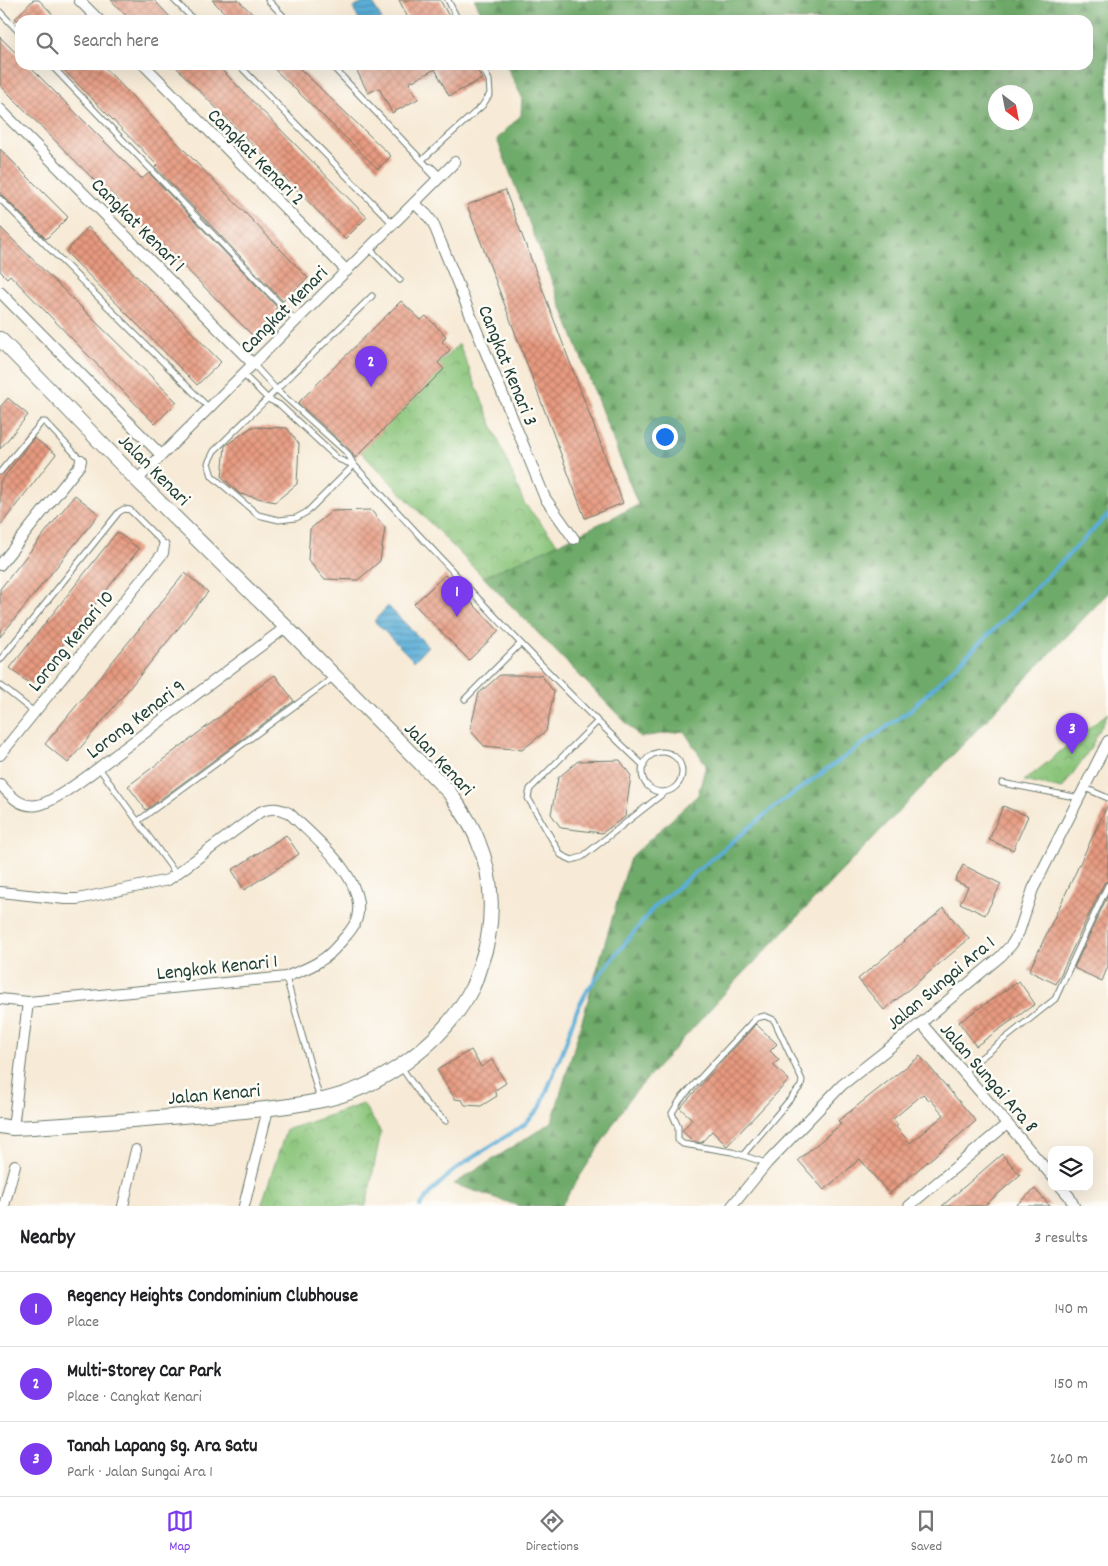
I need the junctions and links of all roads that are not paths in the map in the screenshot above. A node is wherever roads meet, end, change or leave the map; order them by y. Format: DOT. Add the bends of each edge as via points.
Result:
graph roads {
  1 [pos="79,0"];
  2 [pos="174,0"];
  3 [pos="268,0"];
  4 [pos="448,0"];
  5 [pos="0,12"];
  6 [pos="94,15"];
  7 [pos="189,15"];
  8 [pos="282,15"];
  9 [pos="456,15"];
  10 [pos="15,28"];
  11 [pos="56,70"];
  12 [pos="149,70"];
  13 [pos="244,70"];
  14 [pos="336,70"];
  15 [pos="484,70"];
  16 [pos="0,109"];
  17 [pos="422,160"];
  18 [pos="455,162"];
  19 [pos="430,169"];
  20 [pos="439,178"];
  21 [pos="0,199"];
  22 [pos="414,203"];
  23 [pos="393,224"];
  24 [pos="370,248"];
  25 [pos="346,271"];
  26 [pos="400,280"];
  27 [pos="0,292"];
  28 [pos="372,296"];
  29 [pos="296,321"];
  30 [pos="0,339"];
  31 [pos="253,364"];
  32 [pos="243,374"];
  33 [pos="276,389"];
  34 [pos="267,398"];
  35 [pos="209,408"];
  36 [pos="161,455"];
  37 [pos="81,460"];
  38 [pos="354,465"];
  39 [pos="0,472"];
  40 [pos="137,480"];
  41 [pos="574,539"];
  42 [pos="164,546"];
  43 [pos="0,565"];
  44 [pos="286,627"];
  45 [pos="520,644"];
  46 [pos="0,660"];
  47 [pos="334,676"];
  48 [pos="0,685"];
  49 [pos="465,699"];
  50 [pos="34,712"];
  51 [pos="597,722"];
  52 [pos="1108,741"];
  53 [pos="0,755"];
  54 [pos="644,766"];
  55 [pos="98,767"];
  56 [pos="1002,783"];
  57 [pos="0,784"];
  58 [pos="1086,788"];
  59 [pos="665,792"];
  60 [pos="1080,798"];
  61 [pos="1108,798"];
  62 [pos="138,821"];
  63 [pos="176,875"];
  64 [pos="1108,885"];
  65 [pos="0,892"];
  66 [pos="286,977"];
  67 [pos="0,999"];
  68 [pos="28,1002"];
  69 [pos="921,1023"];
  70 [pos="401,1066"];
  71 [pos="963,1072"];
  72 [pos="320,1101"];
  73 [pos="268,1109"];
  74 [pos="446,1121"];
  75 [pos="1008,1124"];
  76 [pos="6,1127"];
  77 [pos="136,1150"];
  78 [pos="743,1155"];
  79 [pos="767,1163"];
  80 [pos="15,1165"];
  81 [pos="1048,1171"];
  82 [pos="1064,1191"];
  83 [pos="4,1206"];
  84 [pos="123,1206"];
  85 [pos="244,1206"];
  86 [pos="732,1206"];
  87 [pos="909,1206"];
  88 [pos="1074,1206"];
  1 -- 6 [label="street"];
  2 -- 7 [label="lane"];
  3 -- 8 [label="lane"];
  4 -- 9 [label="lane"];
  5 -- 10 [label="lane"];
  11 -- 29 [label="lane"];
  12 -- 25 [label="street, Cangkat Kenari 2"];
  13 -- 23 [label="lane"];
  14 -- 17 [label="lane"];
  15 -- 17 [label="lane" via="489,80 490,94 482,106"];
  16 -- 31 [label="street, Cangkat Kenari 1"];
  17 -- 19 [label="lane"];
  18 -- 20 [label="street, Cangkat Kenari"];
  19 -- 20 [label="street"];
  20 -- 22 [label="street, Cangkat Kenari"];
  21 -- 35 [label="lane"];
  22 -- 23 [label="street, Cangkat Kenari"];
  22 -- 41 [label="street, Cangkat Kenari 3" via="433,223 545,498"];
  23 -- 24 [label="street, Cangkat Kenari"];
  24 -- 25 [label="street, Cangkat Kenari"];
  24 -- 26 [label="lane"];
  25 -- 29 [label="street, Cangkat Kenari"];
  27 -- 36 [label="street"];
  28 -- 33 [label="lane"];
  29 -- 31 [label="street, Cangkat Kenari"];
  30 -- 40 [label="street, Jalan Kenari"];
  31 -- 32 [label="street, Cangkat Kenari"];
  31 -- 33 [label="lane"];
  32 -- 34 [label="lane"];
  32 -- 35 [label="street, Cangkat Kenari"];
  33 -- 34 [label="lane"];
  33 -- 38 [label="lane" via="347,453"];
  34 -- 38 [label="lane" via="280,405 338,459"];
  34 -- 38 [label="lane" via="214,451 208,464 212,476 258,515 279,520 296,518"];
  35 -- 36 [label="street, Cangkat Kenari"];
  36 -- 40 [label="street, Cangkat Kenari"];
  37 -- 39 [label="lane" via="46,422 42,422"];
  37 -- 43 [label="street"];
  38 -- 45 [label="lane"];
  40 -- 44 [label="street, Jalan Kenari"];
  42 -- 46 [label="lane" via="130,510 119,512"];
  42 -- 50 [label="street, Lorong Kenari 10" via="163,552"];
  44 -- 47 [label="street, Jalan Kenari"];
  44 -- 55 [label="street, Lorong Kenari 9"];
  45 -- 49 [label="lane"];
  45 -- 51 [label="lane"];
  47 -- 62 [label="lane"];
  47 -- 70 [label="street, Jalan Kenari" via="449,792 478,840 487,870 491,910 486,950 472,988 450,1021 425,1048"];
  48 -- 50 [label="lane"];
  50 -- 53 [label="street, Lorong Kenari 10"];
  51 -- 54 [label="lane"];
  51 -- 59 [label="lane" via="530,789 528,798 562,854 572,860 582,857"];
  52 -- 58 [label="street, Jalan Sungai Ara 1"];
  54 -- 59 [label="lane" via="642,772 646,784 655,791"];
  54 -- 59 [label="lane" via="648,759 661,752 680,762 682,777 679,784"];
  55 -- 57 [label="street, Lorong Kenari 9" via="52,800 39,805 25,805 14,800"];
  55 -- 62 [label="lane"];
  56 -- 60 [label="lane"];
  58 -- 60 [label="street, Jalan Sungai Ara 1"];
  58 -- 61 [label="lane"];
  60 -- 69 [label="street, Jalan Sungai Ara 1" via="1033,889 1012,944"];
  62 -- 63 [label="lane"];
  63 -- 65 [label="street, Lengkok Kenari 1" via="158,883 78,899"];
  63 -- 66 [label="street, Lengkok Kenari 1" via="260,812 274,808 289,813 331,853 355,887 358,917 330,954"];
  64 -- 71 [label="lane" via="1055,999"];
  66 -- 68 [label="street, Lengkok Kenari 1"];
  66 -- 72 [label="lane"];
  67 -- 68 [label="street, Lengkok Kenari 1"];
  68 -- 76 [label="street"];
  69 -- 71 [label="street, Jalan Sungai Ara 8"];
  69 -- 79 [label="street, Jalan Sungai Ara 1" via="842,1085"];
  70 -- 72 [label="street, Jalan Kenari" via="358,1089"];
  70 -- 74 [label="lane" via="426,1103"];
  71 -- 75 [label="street, Jalan Sungai Ara 8"];
  72 -- 73 [label="street, Jalan Kenari"];
  73 -- 76 [label="street, Jalan Kenari" via="94,1124"];
  73 -- 85 [label="street"];
  75 -- 81 [label="street, Jalan Sungai Ara 8"];
  75 -- 87 [label="street"];
  77 -- 84 [label="street"];
  78 -- 78 [label="lane" via="682,1144 678,1140 678,1127 672,1113 680,1100 756,1018 766,1016 779,1028 802,1080 801,1086"];
  78 -- 79 [label="lane"];
  79 -- 86 [label="street, Jalan Sungai Ara 1"];
  80 -- 83 [label="street"];
  82 -- 88 [label="street"];
}
